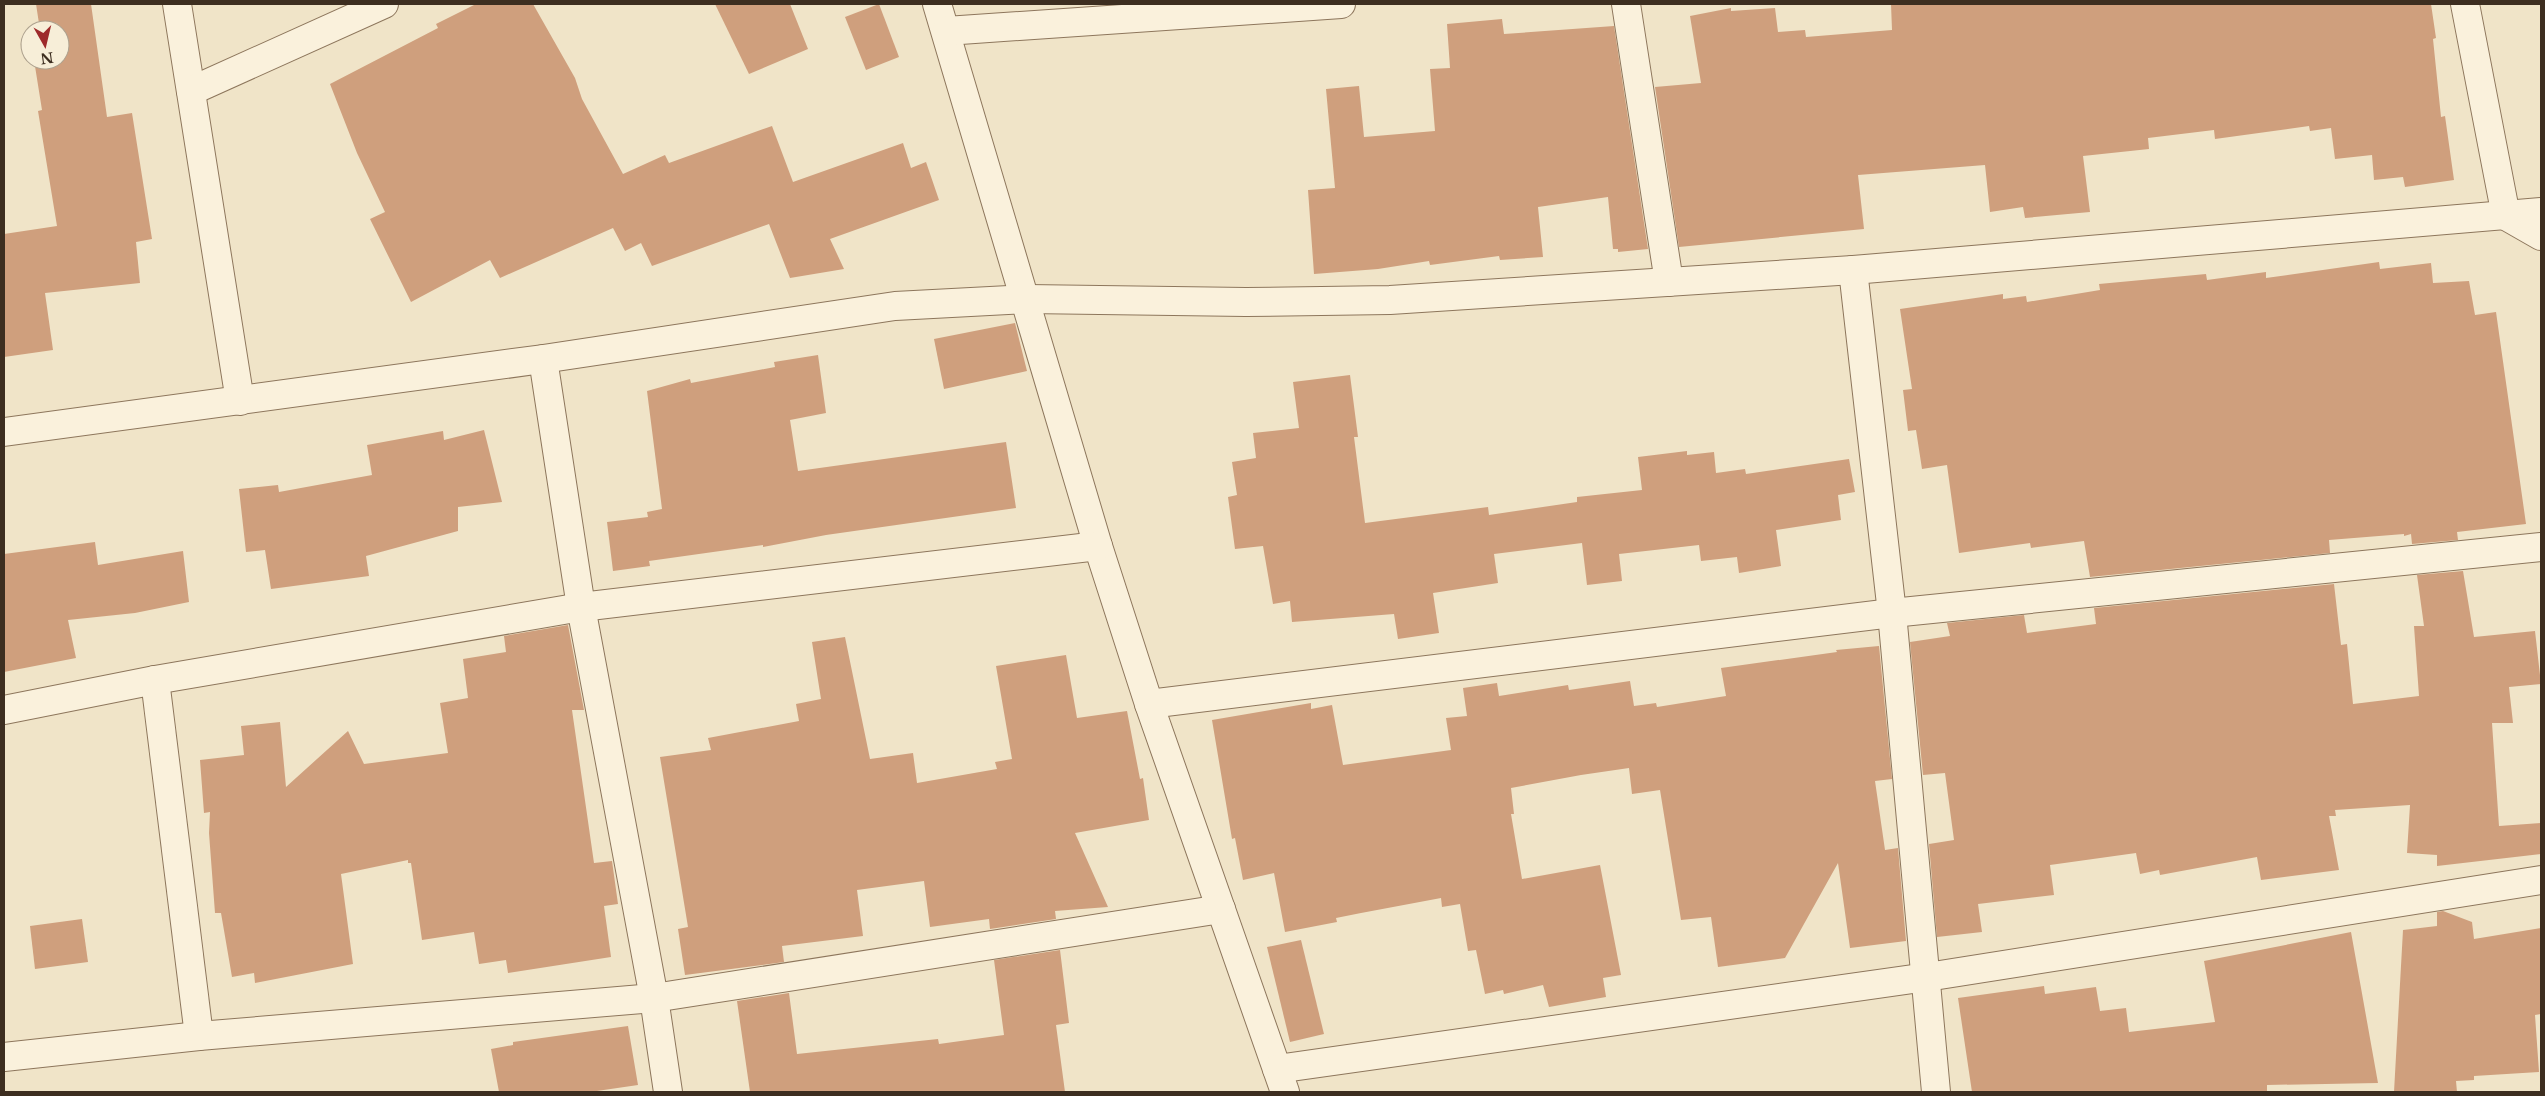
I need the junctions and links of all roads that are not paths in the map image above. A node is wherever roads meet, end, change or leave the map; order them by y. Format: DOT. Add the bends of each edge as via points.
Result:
graph roads {
  1 [pos="177,4"];
  2 [pos="384,4"];
  3 [pos="937,4"];
  4 [pos="1341,4"];
  5 [pos="1626,4"];
  6 [pos="2465,4"];
  7 [pos="946,31"];
  8 [pos="191,92"];
  9 [pos="2541,212"];
  10 [pos="2506,216"];
  11 [pos="2541,236"];
  12 [pos="1852,270"];
  13 [pos="1669,282"];
  14 [pos="1027,299"];
  15 [pos="543,359"];
  16 [pos="240,401"];
  17 [pos="4,432"];
  18 [pos="1098,546"];
  19 [pos="2541,547"];
  20 [pos="581,607"];
  21 [pos="1892,614"];
  22 [pos="155,680"];
  23 [pos="1149,704"];
  24 [pos="4,710"];
  25 [pos="2541,880"];
  26 [pos="1221,909"];
  27 [pos="1927,977"];
  28 [pos="654,998"];
  29 [pos="199,1036"];
  30 [pos="4,1057"];
  31 [pos="1281,1081"];
  32 [pos="668,1092"];
  33 [pos="1936,1092"];
  1 -- 8 [label="street"];
  2 -- 8 [label="street"];
  3 -- 7 [label="street"];
  4 -- 7 [label="street"];
  5 -- 13 [label="street"];
  6 -- 10 [label="street"];
  7 -- 14 [label="street"];
  8 -- 16 [label="street"];
  9 -- 10 [label="street"];
  10 -- 11 [label="street"];
  10 -- 12 [label="street"];
  12 -- 13 [label="street"];
  12 -- 21 [label="street"];
  13 -- 14 [label="street" via="1390,300"];
  14 -- 15 [label="street" via="895,306"];
  14 -- 18 [label="street"];
  15 -- 16 [label="street"];
  15 -- 20 [label="street"];
  16 -- 17 [label="street"];
  18 -- 20 [label="street"];
  18 -- 23 [label="street"];
  19 -- 21 [label="street"];
  20 -- 22 [label="street"];
  20 -- 28 [label="street"];
  21 -- 23 [label="street"];
  21 -- 27 [label="street"];
  22 -- 24 [label="street"];
  22 -- 29 [label="street"];
  23 -- 26 [label="street"];
  25 -- 27 [label="street"];
  26 -- 28 [label="street"];
  26 -- 31 [label="street"];
  27 -- 31 [label="street"];
  27 -- 33 [label="street"];
  28 -- 29 [label="street"];
  28 -- 32 [label="street"];
  29 -- 30 [label="street"];
}
